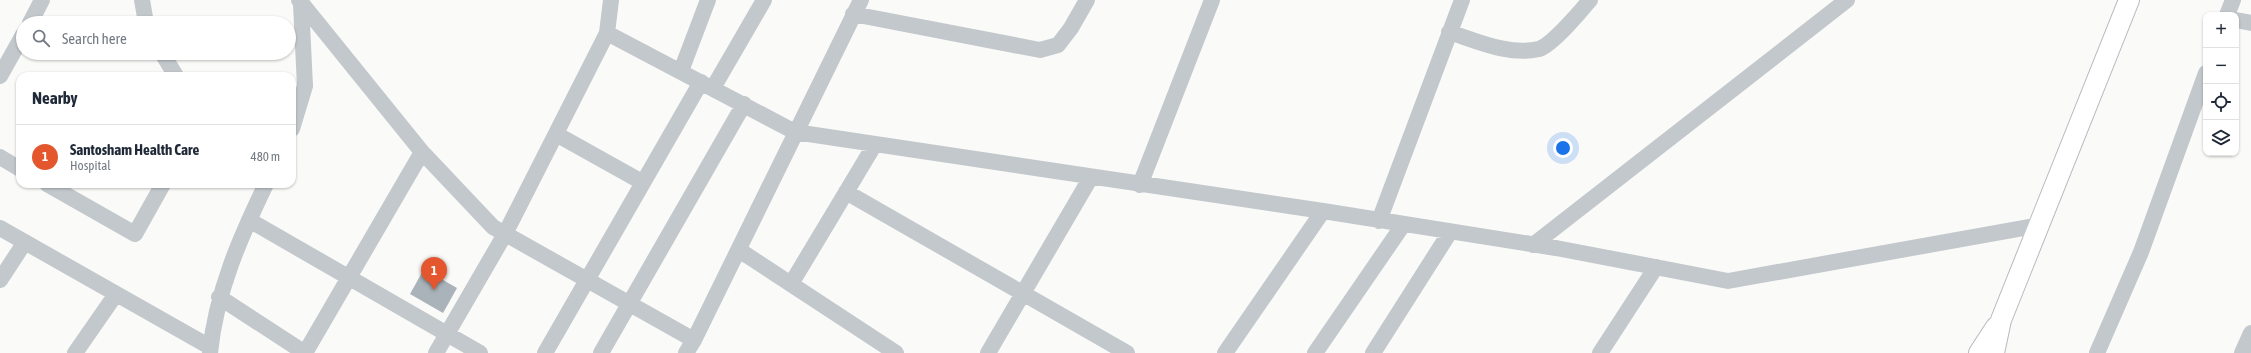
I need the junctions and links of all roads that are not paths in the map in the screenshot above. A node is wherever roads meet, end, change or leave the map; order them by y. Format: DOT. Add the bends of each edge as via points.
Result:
graph roads {
  1 [pos="42,0"];
  2 [pos="142,0"];
  3 [pos="611,0"];
  4 [pos="708,0"];
  5 [pos="764,0"];
  6 [pos="861,0"];
  7 [pos="1087,0"];
  8 [pos="1212,0"];
  9 [pos="1462,0"];
  10 [pos="1590,0"];
  11 [pos="1847,0"];
  12 [pos="2129,0"];
  13 [pos="2233,0"];
  14 [pos="300,2"];
  15 [pos="2228,12"];
  16 [pos="853,14"];
  17 [pos="34,16"];
  18 [pos="145,16"];
  19 [pos="2239,21"];
  20 [pos="2251,23"];
  21 [pos="1449,32"];
  22 [pos="607,33"];
  23 [pos="16,47"];
  24 [pos="166,60"];
  25 [pos="680,71"];
  26 [pos="174,72"];
  27 [pos="0,76"];
  28 [pos="2203,81"];
  29 [pos="707,85"];
  30 [pos="744,104"];
  31 [pos="296,116"];
  32 [pos="795,132"];
  33 [pos="556,134"];
  34 [pos="875,144"];
  35 [pos="422,152"];
  36 [pos="0,157"];
  37 [pos="16,167"];
  38 [pos="1091,177"];
  39 [pos="642,182"];
  40 [pos="1140,184"];
  41 [pos="54,188"];
  42 [pos="161,188"];
  43 [pos="264,188"];
  44 [pos="846,192"];
  45 [pos="1323,211"];
  46 [pos="249,220"];
  47 [pos="1379,221"];
  48 [pos="1403,225"];
  49 [pos="2040,225"];
  50 [pos="0,228"];
  51 [pos="1450,232"];
  52 [pos="505,234"];
  53 [pos="25,242"];
  54 [pos="1533,245"];
  55 [pos="739,250"];
  56 [pos="1656,267"];
  57 [pos="348,277"];
  58 [pos="585,279"];
  59 [pos="0,280"];
  60 [pos="791,284"];
  61 [pos="1023,293"];
  62 [pos="116,294"];
  63 [pos="219,297"];
  64 [pos="631,305"];
  65 [pos="2001,320"];
  66 [pos="448,333"];
  67 [pos="2251,333"];
  68 [pos="690,347"];
  69 [pos="210,350"];
  70 [pos="76,353"];
  71 [pos="305,353"];
  72 [pos="436,353"];
  73 [pos="480,353"];
  74 [pos="544,353"];
  75 [pos="602,353"];
  76 [pos="896,353"];
  77 [pos="988,353"];
  78 [pos="1127,353"];
  79 [pos="1225,353"];
  80 [pos="1315,353"];
  81 [pos="1373,353"];
  82 [pos="1600,353"];
  83 [pos="1978,353"];
  84 [pos="1994,353"];
  85 [pos="2097,353"];
  86 [pos="2242,353"];
  1 -- 17 [label="street"];
  2 -- 18 [label="street"];
  3 -- 22 [label="street"];
  4 -- 25 [label="street"];
  5 -- 29 [label="street"];
  6 -- 16 [label="street"];
  7 -- 16 [label="street" via="1071,28 1058,44 1040,50"];
  8 -- 40 [label="street"];
  9 -- 21 [label="street"];
  10 -- 21 [label="street" via="1572,22 1540,49 1506,50"];
  11 -- 54 [label="street"];
  12 -- 49 [label="main road"];
  13 -- 15 [label="street"];
  14 -- 31 [label="street" via="305,86"];
  14 -- 35 [label="street"];
  16 -- 32 [label="street"];
  19 -- 20 [label="street"];
  21 -- 47 [label="street"];
  22 -- 25 [label="street"];
  22 -- 33 [label="street"];
  23 -- 27 [label="street"];
  24 -- 26 [label="street"];
  25 -- 29 [label="street"];
  28 -- 85 [label="street" via="2141,252"];
  29 -- 30 [label="street"];
  29 -- 39 [label="street"];
  30 -- 32 [label="street"];
  30 -- 64 [label="street"];
  32 -- 34 [label="street"];
  32 -- 55 [label="street"];
  33 -- 39 [label="street"];
  33 -- 52 [label="street"];
  34 -- 38 [label="street"];
  34 -- 44 [label="street"];
  35 -- 52 [label="street" via="493,227"];
  35 -- 57 [label="street"];
  36 -- 37 [label="street"];
  38 -- 40 [label="street"];
  38 -- 61 [label="street"];
  39 -- 58 [label="street"];
  40 -- 45 [label="street"];
  41 -- 42 [label="street" via="135,234"];
  43 -- 46 [label="street"];
  44 -- 60 [label="street"];
  44 -- 61 [label="street"];
  45 -- 47 [label="street"];
  45 -- 79 [label="street"];
  46 -- 57 [label="street"];
  46 -- 63 [label="street"];
  47 -- 48 [label="street"];
  48 -- 51 [label="street"];
  48 -- 80 [label="street"];
  49 -- 56 [label="street" via="1728,281"];
  49 -- 65 [label="main road"];
  50 -- 53 [label="street"];
  51 -- 54 [label="street"];
  51 -- 81 [label="street"];
  52 -- 58 [label="street"];
  52 -- 66 [label="street"];
  53 -- 59 [label="street"];
  53 -- 62 [label="street"];
  54 -- 56 [label="street"];
  55 -- 60 [label="street"];
  55 -- 68 [label="street"];
  56 -- 82 [label="street"];
  57 -- 66 [label="street"];
  57 -- 71 [label="street"];
  58 -- 64 [label="street"];
  58 -- 74 [label="street"];
  60 -- 76 [label="street"];
  61 -- 77 [label="street"];
  61 -- 78 [label="street"];
  62 -- 69 [label="street"];
  62 -- 70 [label="street"];
  63 -- 69 [label="street"];
  63 -- 71 [label="street"];
  64 -- 68 [label="street"];
  64 -- 75 [label="street"];
  65 -- 83 [label="main road"];
  65 -- 84 [label="main road"];
  66 -- 72 [label="street"];
  66 -- 73 [label="street"];
  67 -- 86 [label="street"];
}
